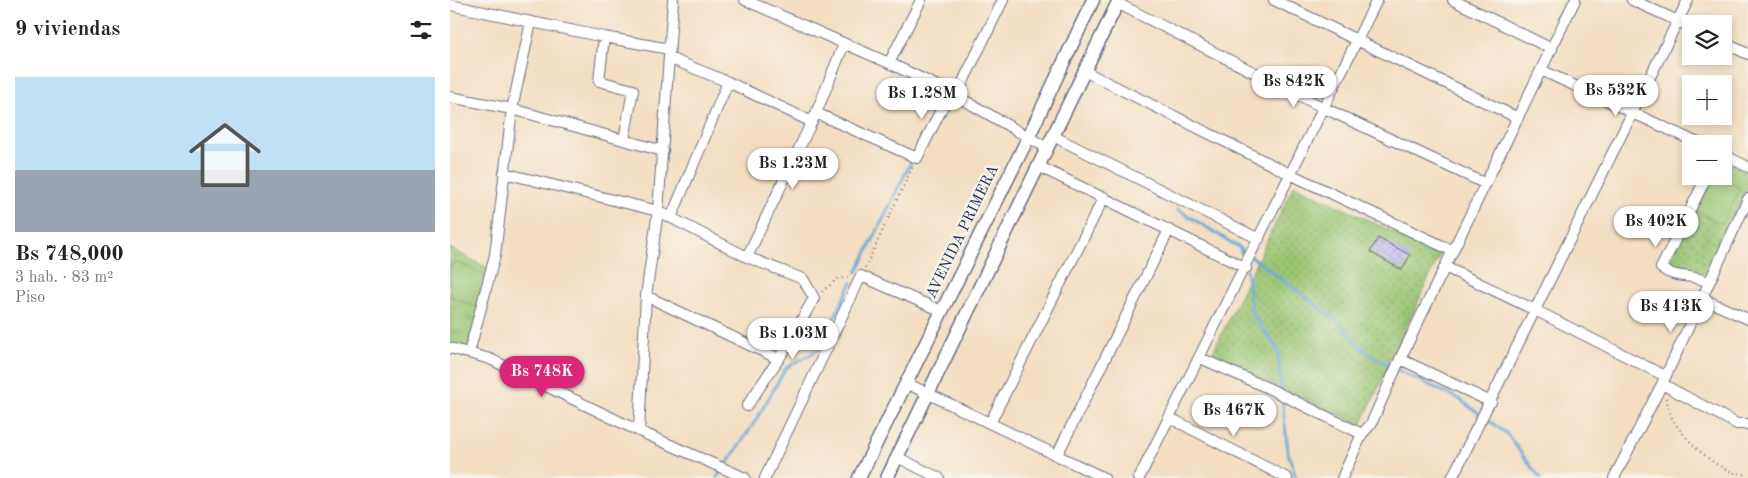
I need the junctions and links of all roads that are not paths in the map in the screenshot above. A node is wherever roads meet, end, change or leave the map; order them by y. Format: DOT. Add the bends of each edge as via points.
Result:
graph roads {
  1 [pos="673,0"];
  2 [pos="921,0"];
  3 [pos="1003,0"];
  4 [pos="1093,0"];
  5 [pos="1274,0"];
  6 [pos="1377,0"];
  7 [pos="1453,0"];
  8 [pos="1576,0"];
  9 [pos="1632,0"];
  10 [pos="1688,0"];
  11 [pos="751,1"];
  12 [pos="1118,2"];
  13 [pos="450,5"];
  14 [pos="1678,21"];
  15 [pos="530,22"];
  16 [pos="1682,23"];
  17 [pos="604,36"];
  18 [pos="1358,42"];
  19 [pos="844,44"];
  20 [pos="1732,47"];
  21 [pos="1552,49"];
  22 [pos="669,53"];
  23 [pos="1748,54"];
  24 [pos="890,63"];
  25 [pos="1541,70"];
  26 [pos="1084,71"];
  27 [pos="728,82"];
  28 [pos="953,94"];
  29 [pos="450,97"];
  30 [pos="512,108"];
  31 [pos="1324,108"];
  32 [pos="1634,112"];
  33 [pos="814,118"];
  34 [pos="1518,118"];
  35 [pos="1682,135"];
  36 [pos="1053,136"];
  37 [pos="1028,138"];
  38 [pos="624,140"];
  39 [pos="1047,148"];
  40 [pos="663,151"];
  41 [pos="1732,159"];
  42 [pos="1038,166"];
  43 [pos="1748,167"];
  44 [pos="504,173"];
  45 [pos="1290,174"];
  46 [pos="1486,184"];
  47 [pos="1702,185"];
  48 [pos="1104,197"];
  49 [pos="1748,199"];
  50 [pos="658,211"];
  51 [pos="1744,216"];
  52 [pos="671,218"];
  53 [pos="1169,230"];
  54 [pos="1259,239"];
  55 [pos="1453,251"];
  56 [pos="747,256"];
  57 [pos="1445,266"];
  58 [pos="1246,268"];
  59 [pos="1708,282"];
  60 [pos="646,296"];
  61 [pos="1701,298"];
  62 [pos="1536,310"];
  63 [pos="942,311"];
  64 [pos="1748,319"];
  65 [pos="450,348"];
  66 [pos="469,353"];
  67 [pos="1200,358"];
  68 [pos="779,359"];
  69 [pos="1400,359"];
  70 [pos="1663,380"];
  71 [pos="906,383"];
  72 [pos="927,394"];
  73 [pos="1491,402"];
  74 [pos="748,406"];
  75 [pos="1170,418"];
  76 [pos="990,423"];
  77 [pos="1748,424"];
  78 [pos="639,431"];
  79 [pos="1362,434"];
  80 [pos="1057,455"];
  81 [pos="897,457"];
  82 [pos="745,478"];
  83 [pos="765,478"];
  84 [pos="859,478"];
  85 [pos="887,478"];
  86 [pos="939,478"];
  87 [pos="1104,478"];
  88 [pos="1139,478"];
  89 [pos="1287,478"];
  90 [pos="1342,478"];
  91 [pos="1452,478"];
  92 [pos="1614,478"];
  1 -- 22 [label="street"];
  2 -- 24 [label="street"];
  3 -- 28 [label="street"];
  4 -- 37 [label="main road, AVENIDA PRIMERA"];
  5 -- 18 [label="street"];
  6 -- 18 [label="street"];
  7 -- 21 [label="street"];
  8 -- 21 [label="street"];
  9 -- 14 [label="street"];
  10 -- 14 [label="street"];
  11 -- 19 [label="street"];
  12 -- 26 [label="main road"];
  12 -- 31 [label="street"];
  13 -- 15 [label="street"];
  14 -- 16 [label="street"];
  14 -- 32 [label="street"];
  15 -- 17 [label="street"];
  15 -- 30 [label="street"];
  17 -- 22 [label="street"];
  17 -- 38 [label="street" via="600,81 633,90"];
  18 -- 31 [label="street"];
  18 -- 34 [label="street"];
  19 -- 24 [label="street"];
  19 -- 33 [label="street"];
  20 -- 23 [label="street"];
  21 -- 25 [label="street"];
  22 -- 27 [label="street"];
  22 -- 40 [label="street"];
  24 -- 28 [label="street"];
  25 -- 32 [label="street"];
  25 -- 34 [label="street"];
  26 -- 36 [label="main road"];
  26 -- 45 [label="street"];
  27 -- 33 [label="street"];
  27 -- 52 [label="street"];
  28 -- 33 [label="street" via="917,158"];
  28 -- 37 [label="street"];
  29 -- 30 [label="street"];
  30 -- 38 [label="street"];
  30 -- 44 [label="street"];
  31 -- 45 [label="street"];
  31 -- 46 [label="street"];
  32 -- 35 [label="street"];
  32 -- 62 [label="street"];
  33 -- 56 [label="street"];
  34 -- 46 [label="street"];
  36 -- 39 [label="main road"];
  36 -- 54 [label="street"];
  37 -- 39 [label="street"];
  37 -- 63 [label="main road, AVENIDA PRIMERA"];
  38 -- 40 [label="street"];
  39 -- 42 [label="main road"];
  40 -- 50 [label="street"];
  41 -- 43 [label="street"];
  42 -- 48 [label="street"];
  42 -- 72 [label="main road"];
  44 -- 50 [label="street"];
  44 -- 66 [label="street" via="495,255"];
  45 -- 54 [label="street"];
  45 -- 55 [label="street"];
  46 -- 55 [label="street"];
  47 -- 59 [label="street" via="1661,268 1670,275 1697,276"];
  48 -- 53 [label="street"];
  48 -- 76 [label="street"];
  49 -- 51 [label="street"];
  50 -- 52 [label="street"];
  50 -- 60 [label="street"];
  51 -- 59 [label="street"];
  52 -- 56 [label="street"];
  53 -- 58 [label="street"];
  53 -- 80 [label="street"];
  54 -- 58 [label="street"];
  55 -- 57 [label="street"];
  56 -- 68 [label="street" via="803,279 814,298"];
  57 -- 62 [label="street"];
  57 -- 69 [label="street"];
  58 -- 67 [label="street"];
  59 -- 61 [label="street"];
  60 -- 68 [label="street"];
  60 -- 78 [label="street"];
  61 -- 64 [label="street"];
  61 -- 70 [label="street"];
  62 -- 70 [label="street"];
  62 -- 73 [label="street"];
  63 -- 71 [label="main road, AVENIDA PRIMERA"];
  63 -- 83 [label="street" via="861,276"];
  65 -- 66 [label="street"];
  66 -- 78 [label="street" via="490,359"];
  67 -- 75 [label="street"];
  67 -- 79 [label="street"];
  68 -- 74 [label="street"];
  69 -- 73 [label="street"];
  69 -- 79 [label="street" via="1371,424"];
  70 -- 77 [label="street" via="1737,424"];
  70 -- 92 [label="street"];
  71 -- 72 [label="street"];
  71 -- 84 [label="main road, AVENIDA PRIMERA"];
  72 -- 76 [label="street"];
  72 -- 81 [label="main road"];
  73 -- 91 [label="street"];
  75 -- 88 [label="street"];
  75 -- 89 [label="street"];
  76 -- 80 [label="street"];
  78 -- 82 [label="street"];
  79 -- 90 [label="street"];
  80 -- 87 [label="street"];
  81 -- 85 [label="main road"];
  81 -- 86 [label="street"];
}
